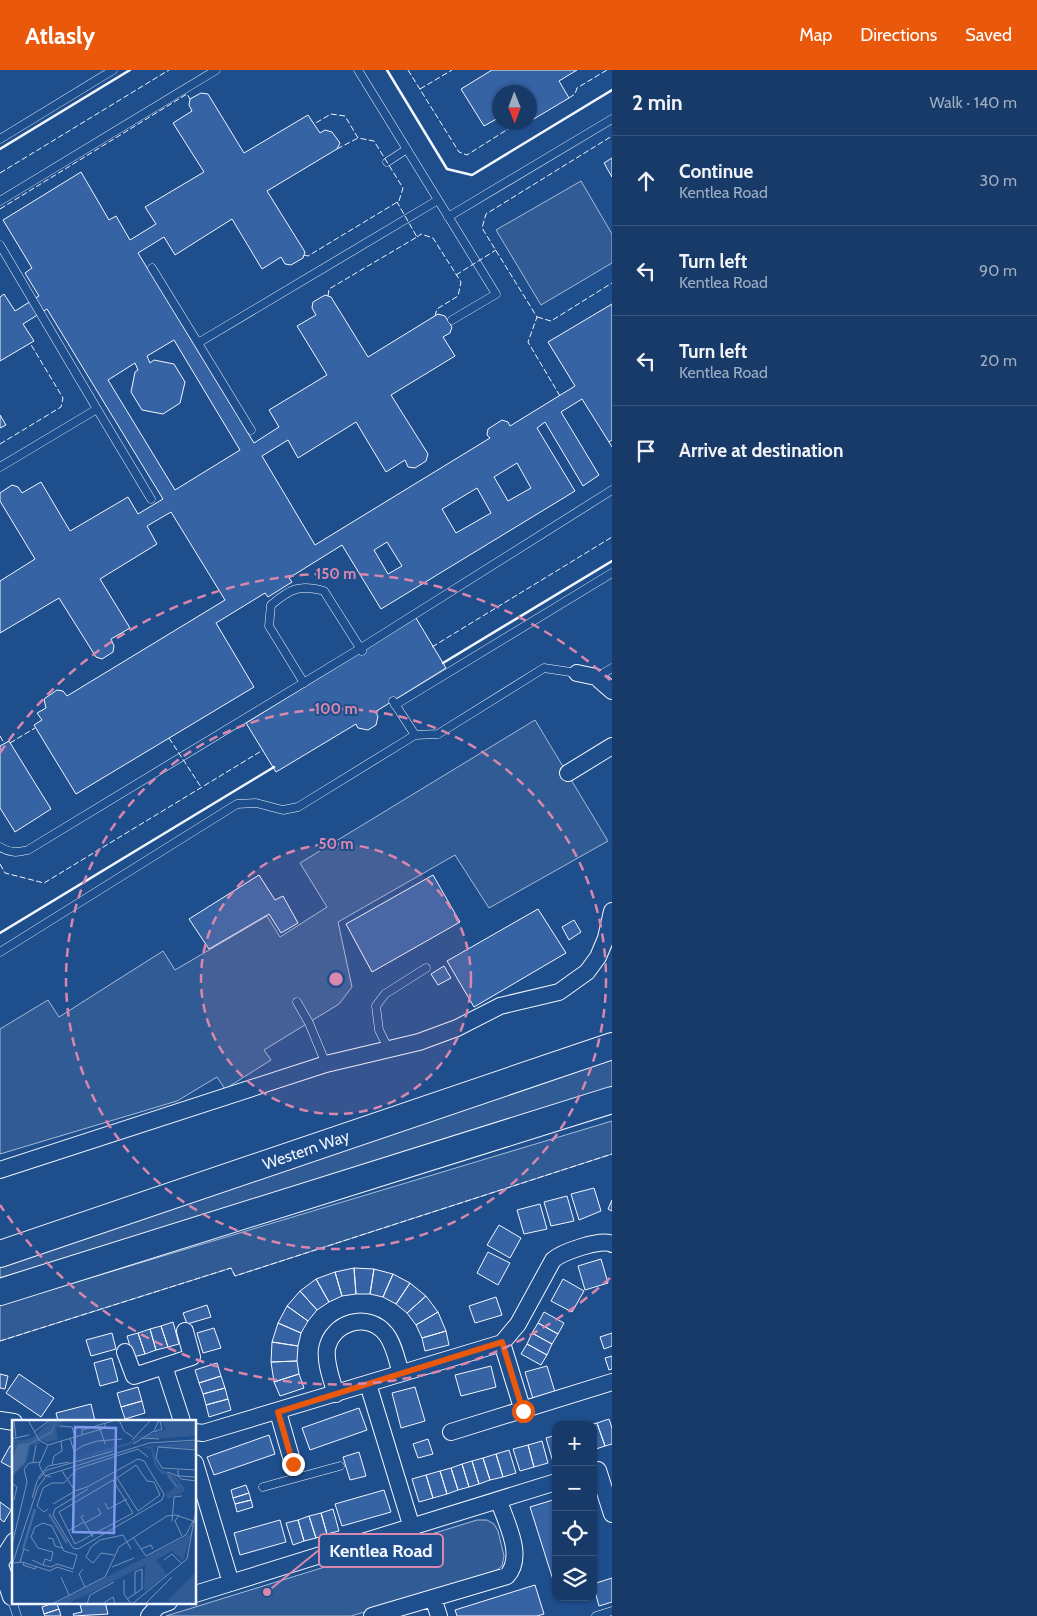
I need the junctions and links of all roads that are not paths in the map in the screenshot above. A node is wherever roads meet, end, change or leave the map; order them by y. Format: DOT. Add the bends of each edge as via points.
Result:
graph roads {
  1 [pos="113,70"];
  2 [pos="216,70"];
  3 [pos="358,70"];
  4 [pos="612,119"];
  5 [pos="0,139"];
  6 [pos="406,149"];
  7 [pos="387,162"];
  8 [pos="438,200"];
  9 [pos="0,201"];
  10 [pos="448,217"];
  11 [pos="0,245"];
  12 [pos="152,268"];
  13 [pos="452,320"];
  14 [pos="198,343"];
  15 [pos="97,409"];
  16 [pos="251,430"];
  17 [pos="0,467"];
  18 [pos="612,490"];
  19 [pos="151,499"];
  20 [pos="612,573"];
  21 [pos="362,650"];
  22 [pos="612,668"];
  23 [pos="578,673"];
  24 [pos="596,677"];
  25 [pos="304,682"];
  26 [pos="612,691"];
  27 [pos="416,735"];
  28 [pos="612,746"];
  29 [pos="568,773"];
  30 [pos="0,847"];
  31 [pos="612,910"];
  32 [pos="0,952"];
  33 [pos="426,968"];
  34 [pos="297,1002"];
  35 [pos="612,1046"];
  36 [pos="388,1048"];
  37 [pos="326,1064"];
  38 [pos="612,1100"];
  39 [pos="0,1170"];
  40 [pos="612,1244"];
  41 [pos="1,1251"];
  42 [pos="0,1292"];
  43 [pos="185,1331"];
  44 [pos="502,1342"];
  45 [pos="125,1352"];
  46 [pos="164,1366"];
  47 [pos="400,1374"];
  48 [pos="612,1382"];
  49 [pos="368,1384"];
  50 [pos="336,1394"];
  51 [pos="523,1411"];
  52 [pos="278,1412"];
  53 [pos="182,1420"];
  54 [pos="196,1432"];
  55 [pos="451,1432"];
  56 [pos="196,1466"];
  57 [pos="340,1466"];
  58 [pos="601,1469"];
  59 [pos="296,1471"];
  60 [pos="552,1483"];
  61 [pos="263,1488"];
  62 [pos="499,1501"];
  63 [pos="612,1514"];
  64 [pos="412,1528"];
  65 [pos="12,1544"];
  66 [pos="0,1564"];
  67 [pos="232,1583"];
  68 [pos="196,1594"];
  69 [pos="11,1597"];
  70 [pos="433,1598"];
  71 [pos="12,1600"];
  72 [pos="13,1604"];
  73 [pos="164,1604"];
  74 [pos="612,1611"];
  75 [pos="17,1616"];
  76 [pos="148,1616"];
  77 [pos="372,1616"];
  78 [pos="439,1616"];
  79 [pos="596,1616"];
  1 -- 5 [label="lane"];
  2 -- 9 [label="lane"];
  3 -- 6 [label="lane"];
  4 -- 10 [label="lane"];
  6 -- 7 [label="lane"];
  6 -- 8 [label="lane"];
  8 -- 10 [label="lane"];
  8 -- 14 [label="lane"];
  10 -- 13 [label="lane" via="496,294"];
  11 -- 15 [label="lane"];
  12 -- 14 [label="lane"];
  14 -- 16 [label="lane"];
  15 -- 17 [label="lane"];
  15 -- 19 [label="lane"];
  18 -- 21 [label="lane"];
  20 -- 27 [label="lane" via="394,703"];
  21 -- 25 [label="lane"];
  21 -- 25 [label="lane" via="324,591 307,586 288,592 271,605 269,626"];
  22 -- 24 [label="lane"];
  23 -- 24 [label="street"];
  23 -- 27 [label="lane" via="544,668 438,734"];
  24 -- 26 [label="street"];
  25 -- 30 [label="lane" via="28,850 17,853"];
  27 -- 32 [label="lane" via="298,807 283,810 256,803 237,804"];
  28 -- 29 [label="street"];
  31 -- 36 [label="street" via="598,957 587,972 559,992 500,1006 457,1028 419,1042"];
  33 -- 36 [label="lane" via="385,994 376,1006 379,1030"];
  34 -- 37 [label="lane"];
  35 -- 41 [label="main road, Western Way"];
  36 -- 37 [label="street"];
  37 -- 39 [label="street"];
  38 -- 42 [label="main road"];
  40 -- 44 [label="street" via="598,1243 559,1255 553,1260 518,1324"];
  43 -- 46 [label="street" via="192,1357"];
  44 -- 47 [label="street"];
  44 -- 51 [label="street"];
  45 -- 46 [label="street" via="134,1376"];
  46 -- 53 [label="street"];
  47 -- 49 [label="street"];
  47 -- 50 [label="street" via="386,1334 371,1324 353,1322 340,1328 330,1340 327,1351"];
  48 -- 51 [label="street"];
  49 -- 50 [label="street"];
  49 -- 64 [label="street"];
  50 -- 52 [label="street"];
  51 -- 55 [label="street"];
  52 -- 54 [label="street" via="203,1433"];
  52 -- 59 [label="street"];
  56 -- 67 [label="street"];
  57 -- 59 [label="lane"];
  58 -- 63 [label="street"];
  59 -- 61 [label="lane"];
  60 -- 62 [label="street"];
  62 -- 64 [label="street"];
  62 -- 70 [label="street" via="516,1557 514,1568 508,1576"];
  64 -- 67 [label="street"];
  65 -- 66 [label="street"];
  66 -- 69 [label="street"];
  67 -- 68 [label="street"];
  69 -- 71 [label="lane"];
  70 -- 77 [label="street"];
  70 -- 78 [label="street"];
  72 -- 75 [label="lane"];
  73 -- 76 [label="street"];
  74 -- 79 [label="lane"];
}
